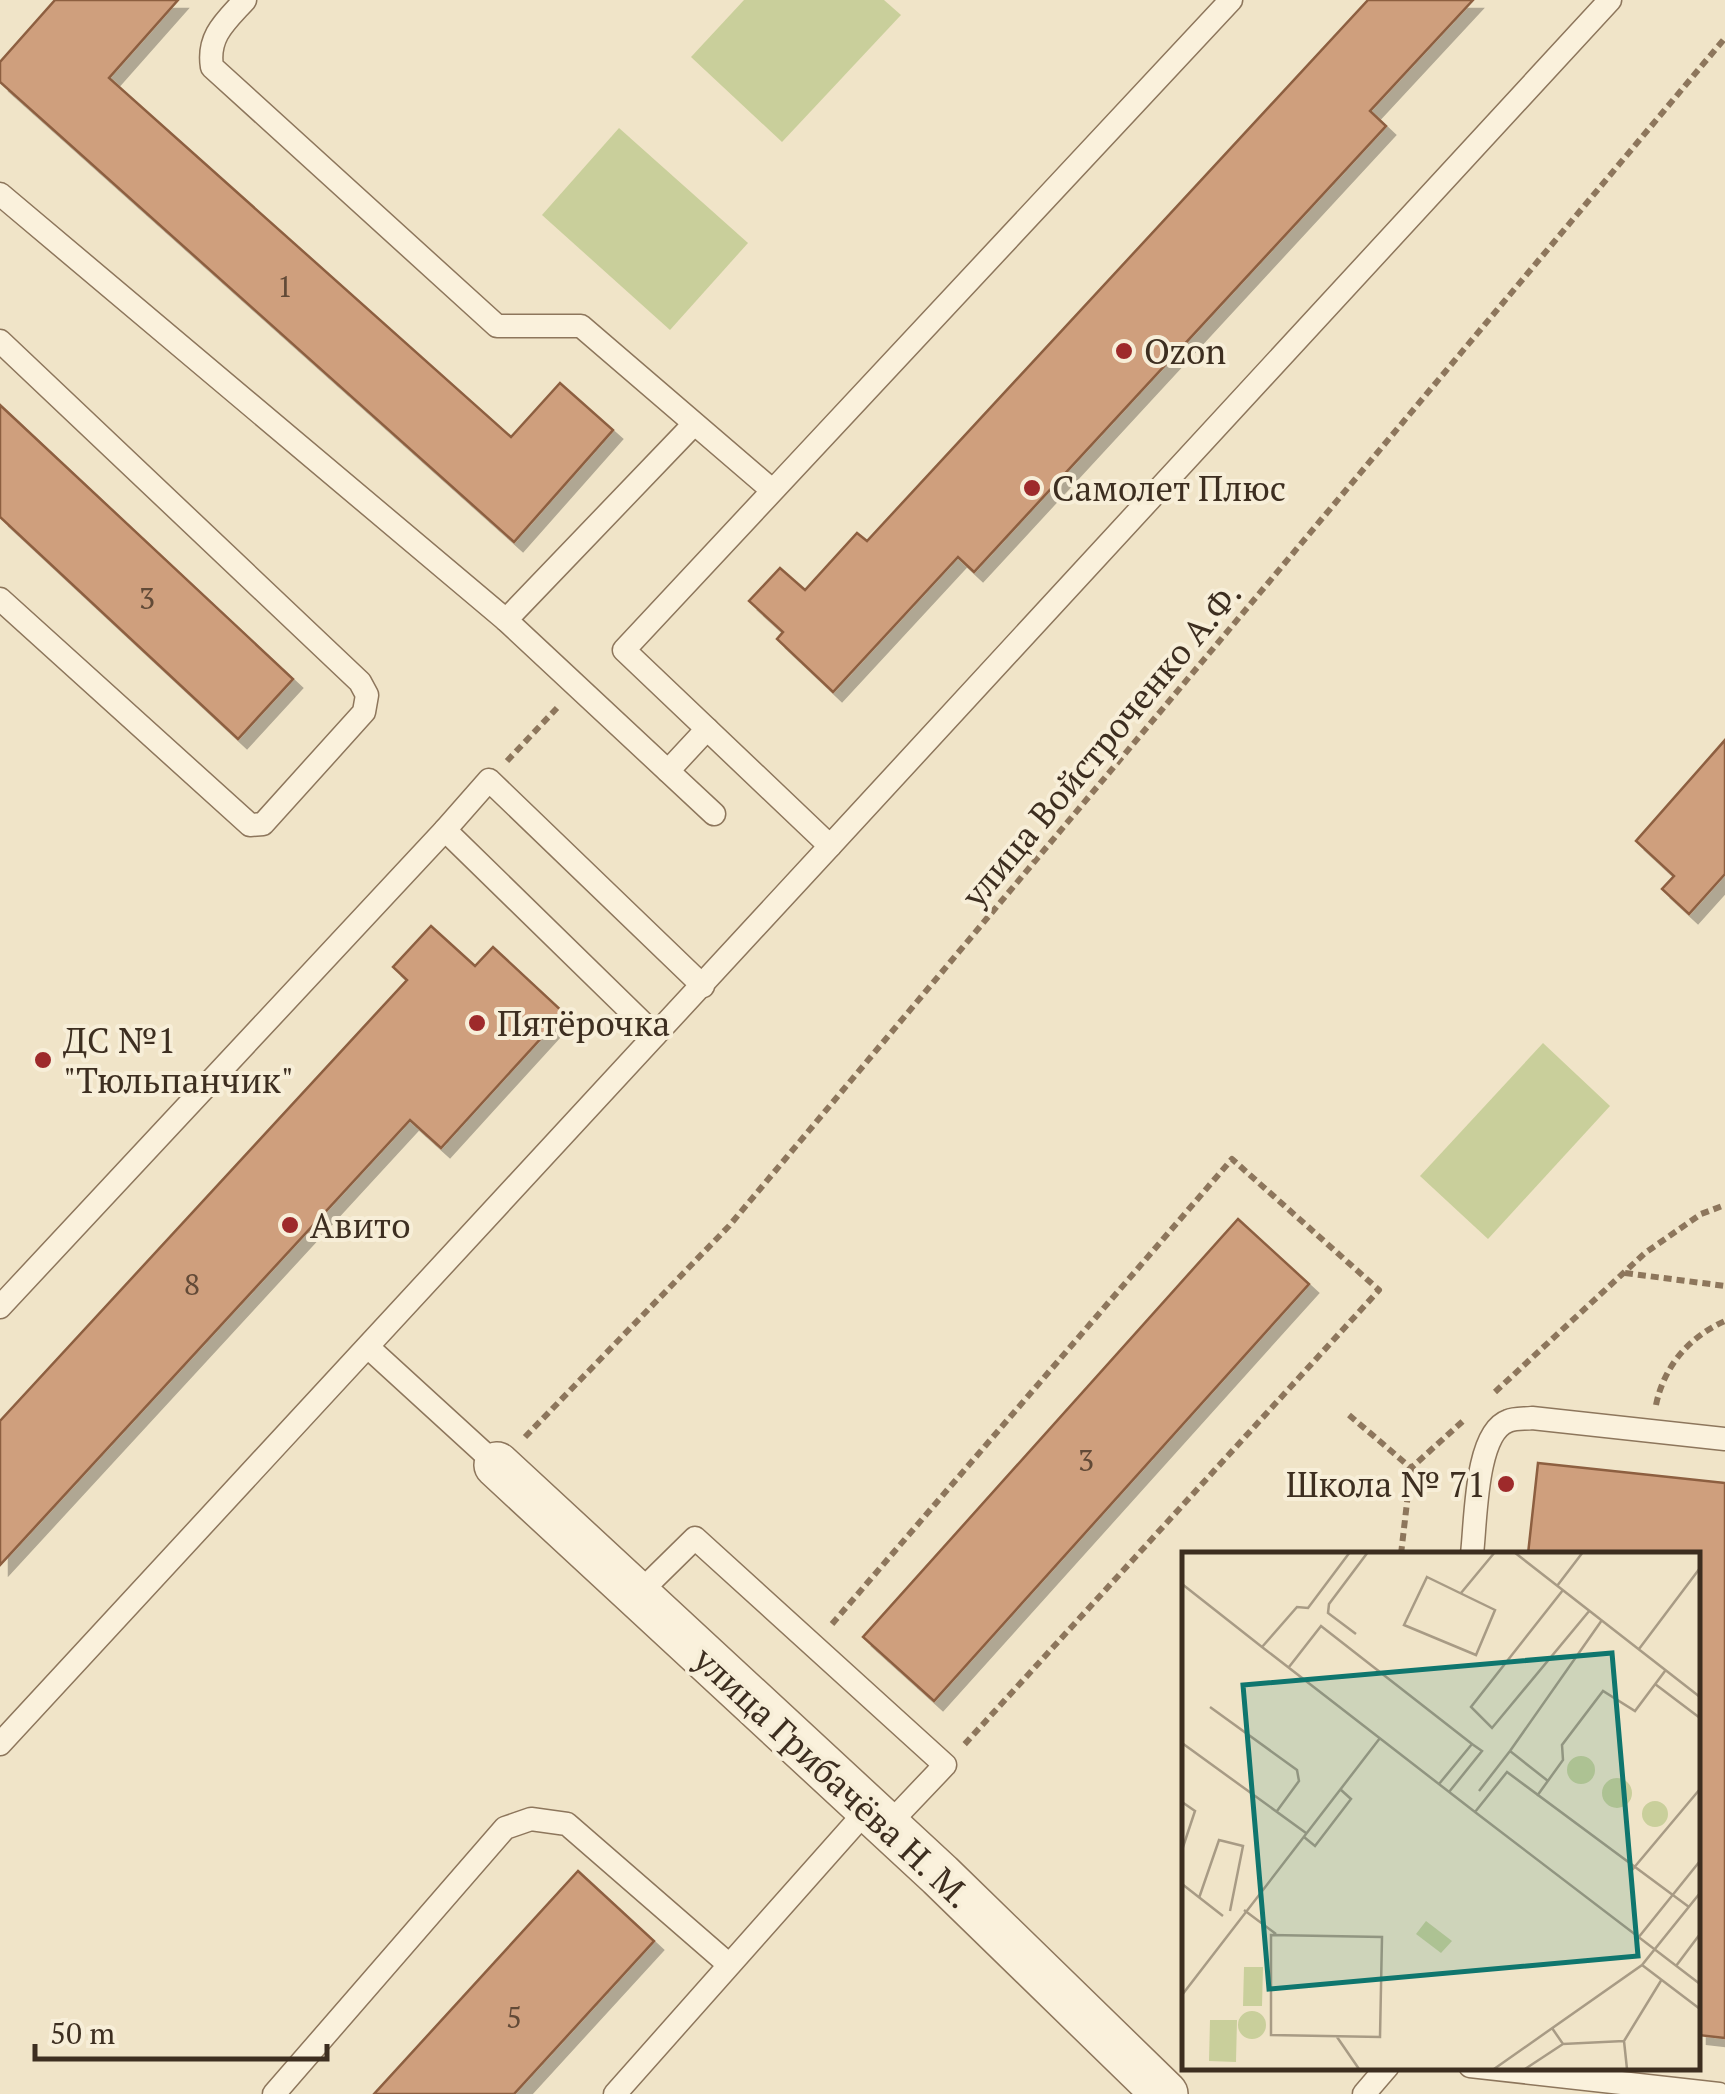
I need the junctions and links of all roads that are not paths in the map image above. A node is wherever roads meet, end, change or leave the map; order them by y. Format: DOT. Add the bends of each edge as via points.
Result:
graph roads {
  1 [pos="245,0"];
  2 [pos="1231,0"];
  3 [pos="1610,0"];
  4 [pos="0,194"];
  5 [pos="0,341"];
  6 [pos="694,424"];
  7 [pos="772,490"];
  8 [pos="0,599"];
  9 [pos="506,620"];
  10 [pos="707,728"];
  11 [pos="668,771"];
  12 [pos="714,814"];
  13 [pos="445,830"];
  14 [pos="830,846"];
  15 [pos="703,986"];
  16 [pos="655,1036"];
  17 [pos="0,1308"];
  18 [pos="369,1348"];
  19 [pos="1725,1439"];
  20 [pos="496,1465"];
  21 [pos="1472,1552"];
  22 [pos="637,1595"];
  23 [pos="0,1744"];
  24 [pos="878,1818"];
  25 [pos="727,1964"];
  26 [pos="1385,2069"];
  27 [pos="1497,2069"];
  28 [pos="274,2094"];
  29 [pos="615,2094"];
  30 [pos="1165,2094"];
  31 [pos="1364,2094"];
  32 [pos="1719,2094"];
  1 -- 6 [label="lane" via="216,32 212,66 497,326 581,326"];
  2 -- 7 [label="lane"];
  3 -- 14 [label="lane"];
  4 -- 9 [label="lane"];
  5 -- 8 [label="lane" via="360,682 367,695 364,712 263,824 250,826"];
  6 -- 7 [label="lane"];
  6 -- 9 [label="lane"];
  7 -- 10 [label="lane" via="624,650"];
  9 -- 11 [label="lane"];
  10 -- 11 [label="lane"];
  10 -- 14 [label="lane"];
  11 -- 12 [label="lane"];
  13 -- 15 [label="lane" via="488,780"];
  13 -- 16 [label="lane"];
  13 -- 17 [label="lane"];
  14 -- 15 [label="lane"];
  15 -- 16 [label="lane"];
  16 -- 18 [label="lane"];
  18 -- 20 [label="lane"];
  18 -- 23 [label="lane"];
  19 -- 21 [label="lane" via="1532,1418 1507,1421 1491,1434 1483,1459"];
  20 -- 22 [label="street, улица Грибачёва Н. М."];
  22 -- 24 [label="street, улица Грибачёва Н. М."];
  22 -- 24 [label="lane" via="695,1538 945,1765"];
  24 -- 25 [label="lane"];
  24 -- 30 [label="street, улица Грибачёва Н. М."];
  25 -- 28 [label="lane" via="566,1824 531,1819 505,1828"];
  25 -- 29 [label="lane"];
  26 -- 31 [label="lane"];
  27 -- 32 [label="lane"];
}
